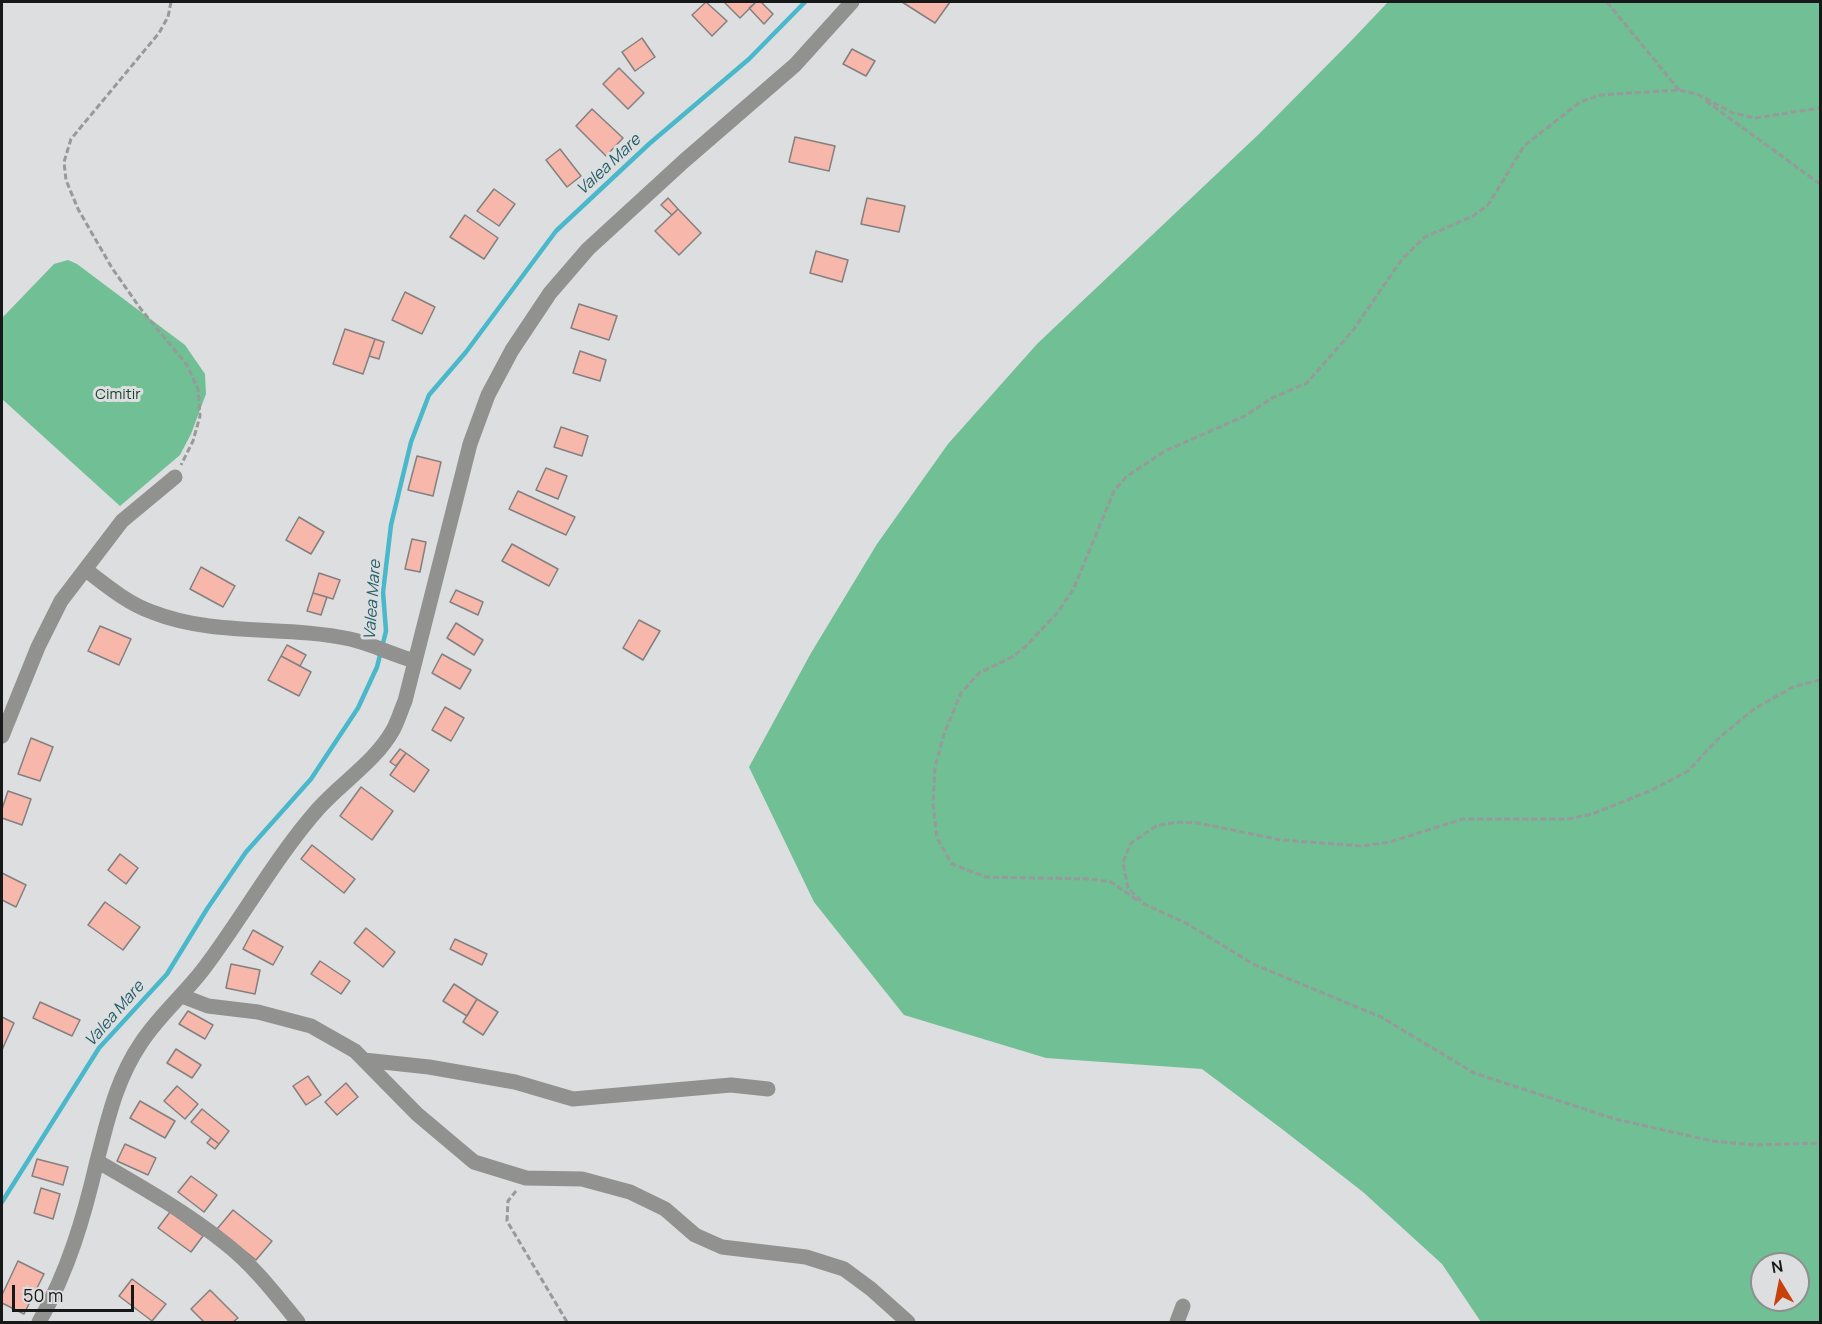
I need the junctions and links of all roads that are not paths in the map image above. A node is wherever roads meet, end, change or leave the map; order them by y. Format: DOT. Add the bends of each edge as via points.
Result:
graph roads {
  1 [pos="852,2"];
  2 [pos="175,477"];
  3 [pos="86,570"];
  4 [pos="415,661"];
  5 [pos="2,736"];
  6 [pos="182,996"];
  7 [pos="364,1060"];
  8 [pos="768,1089"];
  9 [pos="97,1161"];
  10 [pos="1183,1305"];
  11 [pos="39,1323"];
  12 [pos="298,1323"];
  13 [pos="908,1323"];
  14 [pos="1177,1323"];
  1 -- 4 [label="street" via="795,64 588,249 550,293 512,350 488,395 470,444"];
  2 -- 3 [label="street" via="122,521"];
  3 -- 4 [label="street" via="129,602 185,623 351,639"];
  3 -- 5 [label="street" via="62,601 38,646"];
  4 -- 6 [label="street" via="393,731 298,833"];
  6 -- 7 [label="street" via="208,1006 258,1012 311,1026"];
  6 -- 9 [label="street" via="161,1016 123,1072"];
  7 -- 8 [label="street" via="515,1082 573,1099 731,1085"];
  7 -- 13 [label="street" via="417,1114 474,1162 526,1178 582,1179 630,1192 665,1209 695,1235 722,1247 806,1257 844,1269"];
  9 -- 11 [label="street" via="67,1266"];
  9 -- 12 [label="street" via="184,1213 227,1245 269,1286"];
  10 -- 14 [label="street"];
}
